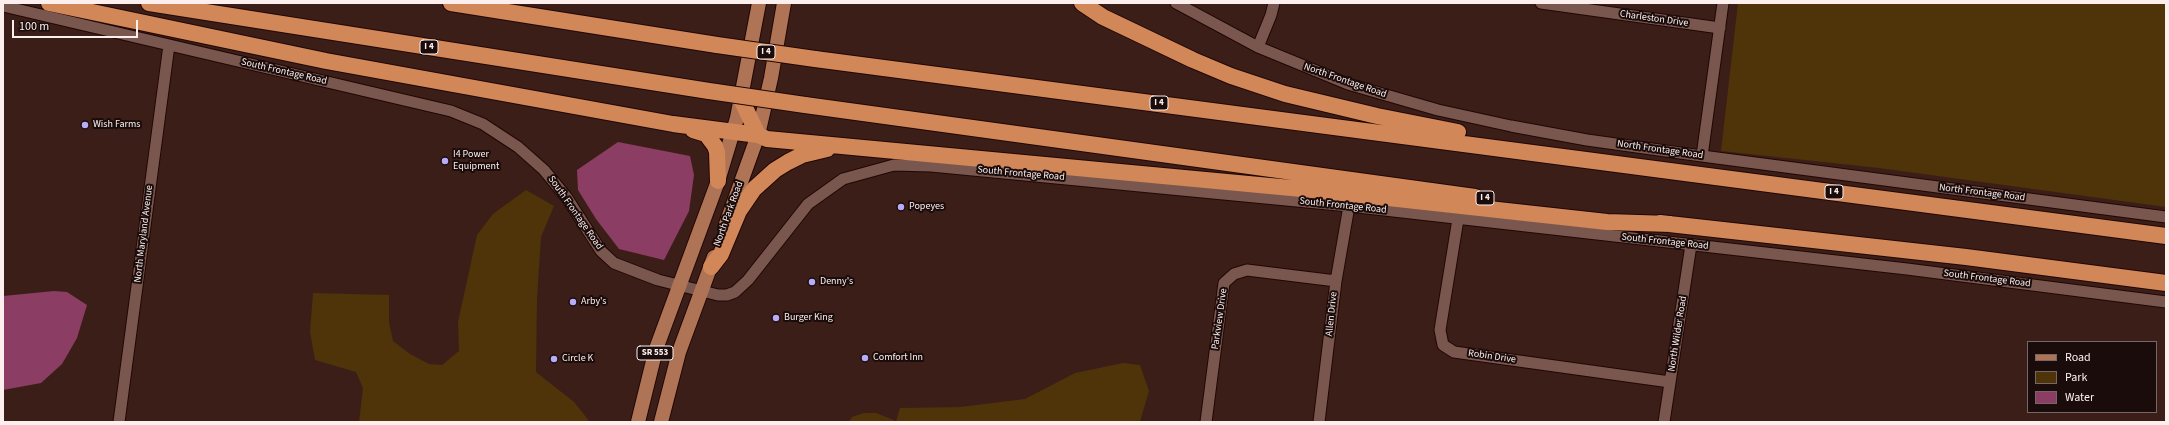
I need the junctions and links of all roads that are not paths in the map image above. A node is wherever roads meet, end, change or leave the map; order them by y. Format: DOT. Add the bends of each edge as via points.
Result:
graph roads {
  1 [pos="48,3"];
  2 [pos="148,3"];
  3 [pos="451,3"];
  4 [pos="759,3"];
  5 [pos="784,3"];
  6 [pos="1076,3"];
  7 [pos="1176,3"];
  8 [pos="1274,3"];
  9 [pos="1541,3"];
  10 [pos="1723,3"];
  11 [pos="3,6"];
  12 [pos="1088,7"];
  13 [pos="1720,28"];
  14 [pos="169,45"];
  15 [pos="1258,47"];
  16 [pos="741,99"];
  17 [pos="673,124"];
  18 [pos="733,132"];
  19 [pos="758,135"];
  20 [pos="843,147"];
  21 [pos="1503,148"];
  22 [pos="1702,156"];
  23 [pos="718,180"];
  24 [pos="1349,206"];
  25 [pos="2166,217"];
  26 [pos="1458,219"];
  27 [pos="1671,224"];
  28 [pos="2166,236"];
  29 [pos="1691,245"];
  30 [pos="711,267"];
  31 [pos="1336,281"];
  32 [pos="2166,283"];
  33 [pos="678,285"];
  34 [pos="701,291"];
  35 [pos="2166,302"];
  36 [pos="1670,382"];
  37 [pos="119,422"];
  38 [pos="638,422"];
  39 [pos="661,422"];
  40 [pos="1206,422"];
  41 [pos="1319,422"];
  42 [pos="1664,422"];
  1 -- 17 [label="highway" via="326,61"];
  2 -- 27 [label="highway, I 4, bridge" via="709,92"];
  3 -- 21 [label="highway, I 4, bridge" via="815,59"];
  4 -- 16 [label="main road, SR 553"];
  5 -- 19 [label="main road, North Park Road / SR 553"];
  6 -- 12 [label="highway"];
  7 -- 15 [label="street, North Frontage Road"];
  8 -- 15 [label="street"];
  9 -- 13 [label="street, Charleston Drive"];
  10 -- 13 [label="street"];
  11 -- 14 [label="street, South Frontage Road"];
  12 -- 21 [label="highway" via="1103,17 1232,76 1285,94 1474,135"];
  13 -- 22 [label="street"];
  14 -- 33 [label="street, South Frontage Road" via="444,109 483,124 518,147 544,170 567,198 601,251 614,263"];
  14 -- 37 [label="street, North Maryland Avenue"];
  15 -- 22 [label="street, North Frontage Road" via="1348,84 1438,110 1587,140"];
  16 -- 18 [label="main road, SR 553"];
  16 -- 19 [label="highway"];
  17 -- 18 [label="highway"];
  17 -- 23 [label="highway" via="706,134 711,140 717,152"];
  18 -- 19 [label="highway"];
  18 -- 23 [label="main road, SR 553"];
  19 -- 20 [label="highway" via="767,139"];
  19 -- 30 [label="main road, North Park Road / SR 553"];
  20 -- 27 [label="highway" via="1334,192 1607,222"];
  20 -- 30 [label="highway" via="819,150 802,156 766,177 739,211 721,254"];
  21 -- 28 [label="highway, I 4"];
  22 -- 25 [label="street, North Frontage Road"];
  23 -- 33 [label="main road, SR 553"];
  24 -- 26 [label="street, South Frontage Road"];
  24 -- 31 [label="street, Allen Drive"];
  24 -- 34 [label="street, South Frontage Road" via="932,166 894,165 843,179 808,204 748,280 735,292 718,295"];
  26 -- 29 [label="street, South Frontage Road"];
  26 -- 36 [label="street, Robin Drive" via="1440,330 1443,345 1454,352"];
  27 -- 32 [label="highway, I 4" via="1966,256"];
  29 -- 35 [label="street, South Frontage Road"];
  29 -- 36 [label="street, North Wilder Road"];
  30 -- 34 [label="main road, North Park Road / SR 553"];
  31 -- 40 [label="street, Parkview Drive" via="1247,270 1234,274 1224,283"];
  31 -- 41 [label="street, Allen Drive"];
  33 -- 34 [label="street, South Frontage Road"];
  33 -- 38 [label="main road, SR 553" via="650,371"];
  34 -- 39 [label="main road, North Park Road / SR 553" via="678,353"];
  36 -- 42 [label="street, North Wilder Road"];
}
